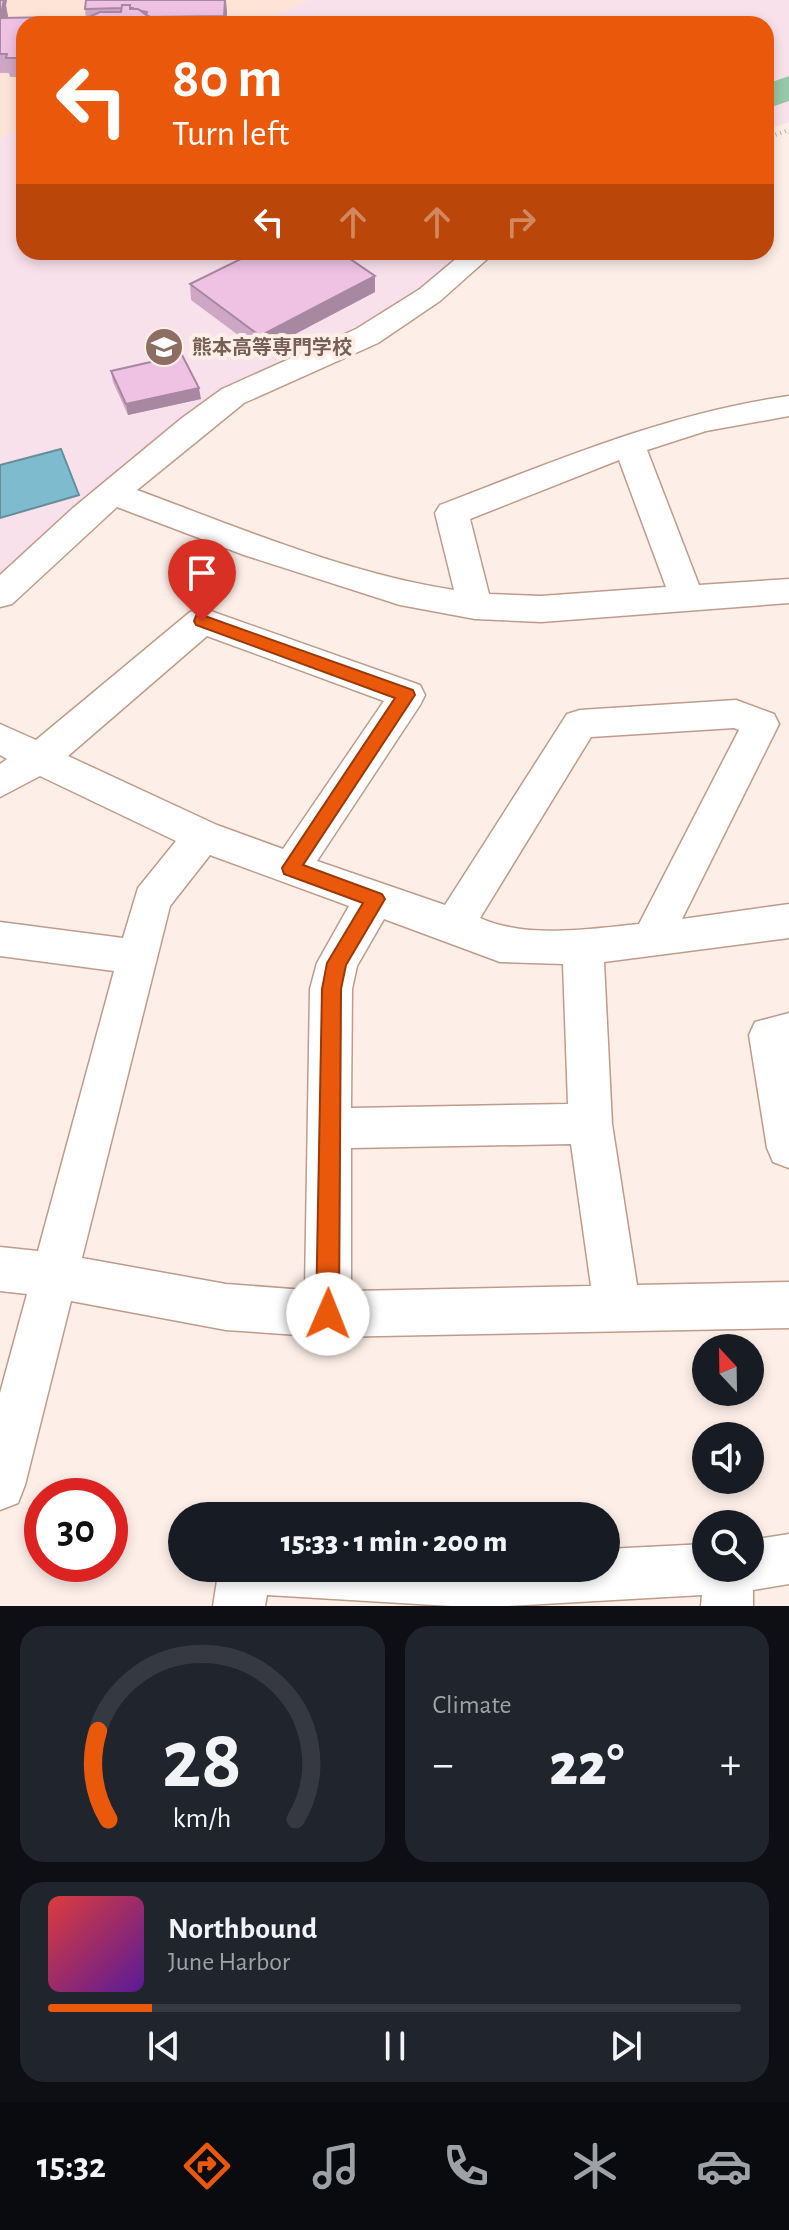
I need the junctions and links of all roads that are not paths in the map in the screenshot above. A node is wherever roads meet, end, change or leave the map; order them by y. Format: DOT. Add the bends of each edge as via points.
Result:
graph roads {
  1 [pos="472,260"];
  2 [pos="789,406"];
  3 [pos="630,446"];
  4 [pos="113,493"];
  5 [pos="789,591"];
  6 [pos="0,595"];
  7 [pos="687,599"];
  8 [pos="475,606"];
  9 [pos="0,738"];
  10 [pos="38,759"];
  11 [pos="0,782"];
  12 [pos="203,836"];
  13 [pos="291,868"];
  14 [pos="375,899"];
  15 [pos="789,921"];
  16 [pos="454,925"];
  17 [pos="0,939"];
  18 [pos="651,940"];
  19 [pos="583,947"];
  20 [pos="138,957"];
  21 [pos="789,1031"];
  22 [pos="590,1124"];
  23 [pos="331,1128"];
  24 [pos="789,1148"];
  25 [pos="0,1269"];
  26 [pos="53,1275"];
  27 [pos="789,1305"];
  28 [pos="618,1310"];
  29 [pos="328,1314"];
  30 [pos="0,1485"];
  31 [pos="789,1559"];
  32 [pos="764,1563"];
  33 [pos="692,1573"];
  34 [pos="728,1582"];
  35 [pos="478,1594"];
  36 [pos="239,1606"];
  37 [pos="727,1606"];
  1 -- 4 [label="street" via="367,336 233,396"];
  2 -- 3 [label="street" via="747,410"];
  3 -- 7 [label="street"];
  3 -- 8 [label="street" via="452,513"];
  4 -- 6 [label="street"];
  4 -- 8 [label="street" via="256,547 412,596"];
  5 -- 7 [label="street"];
  7 -- 8 [label="street" via="541,609"];
  9 -- 10 [label="street"];
  10 -- 11 [label="street"];
  10 -- 12 [label="street"];
  10 -- 13 [label="street" via="202,621 407,695"];
  12 -- 13 [label="street"];
  12 -- 20 [label="street" via="152,900"];
  13 -- 14 [label="street"];
  14 -- 16 [label="street"];
  14 -- 23 [label="street" via="337,963 331,989"];
  15 -- 18 [label="street"];
  16 -- 18 [label="street" via="580,724 736,714 761,724"];
  16 -- 19 [label="street" via="500,945"];
  17 -- 20 [label="street"];
  18 -- 19 [label="street"];
  19 -- 22 [label="street"];
  20 -- 26 [label="street"];
  21 -- 24 [label="street" via="770,1035"];
  22 -- 23 [label="street"];
  22 -- 28 [label="street"];
  23 -- 29 [label="street"];
  25 -- 26 [label="street"];
  26 -- 29 [label="street" via="226,1307"];
  26 -- 30 [label="street"];
  27 -- 28 [label="street"];
  28 -- 29 [label="street"];
  31 -- 32 [label="street"];
  33 -- 35 [label="street"];
  34 -- 37 [label="street"];
  35 -- 36 [label="street" via="245,1568"];
}
